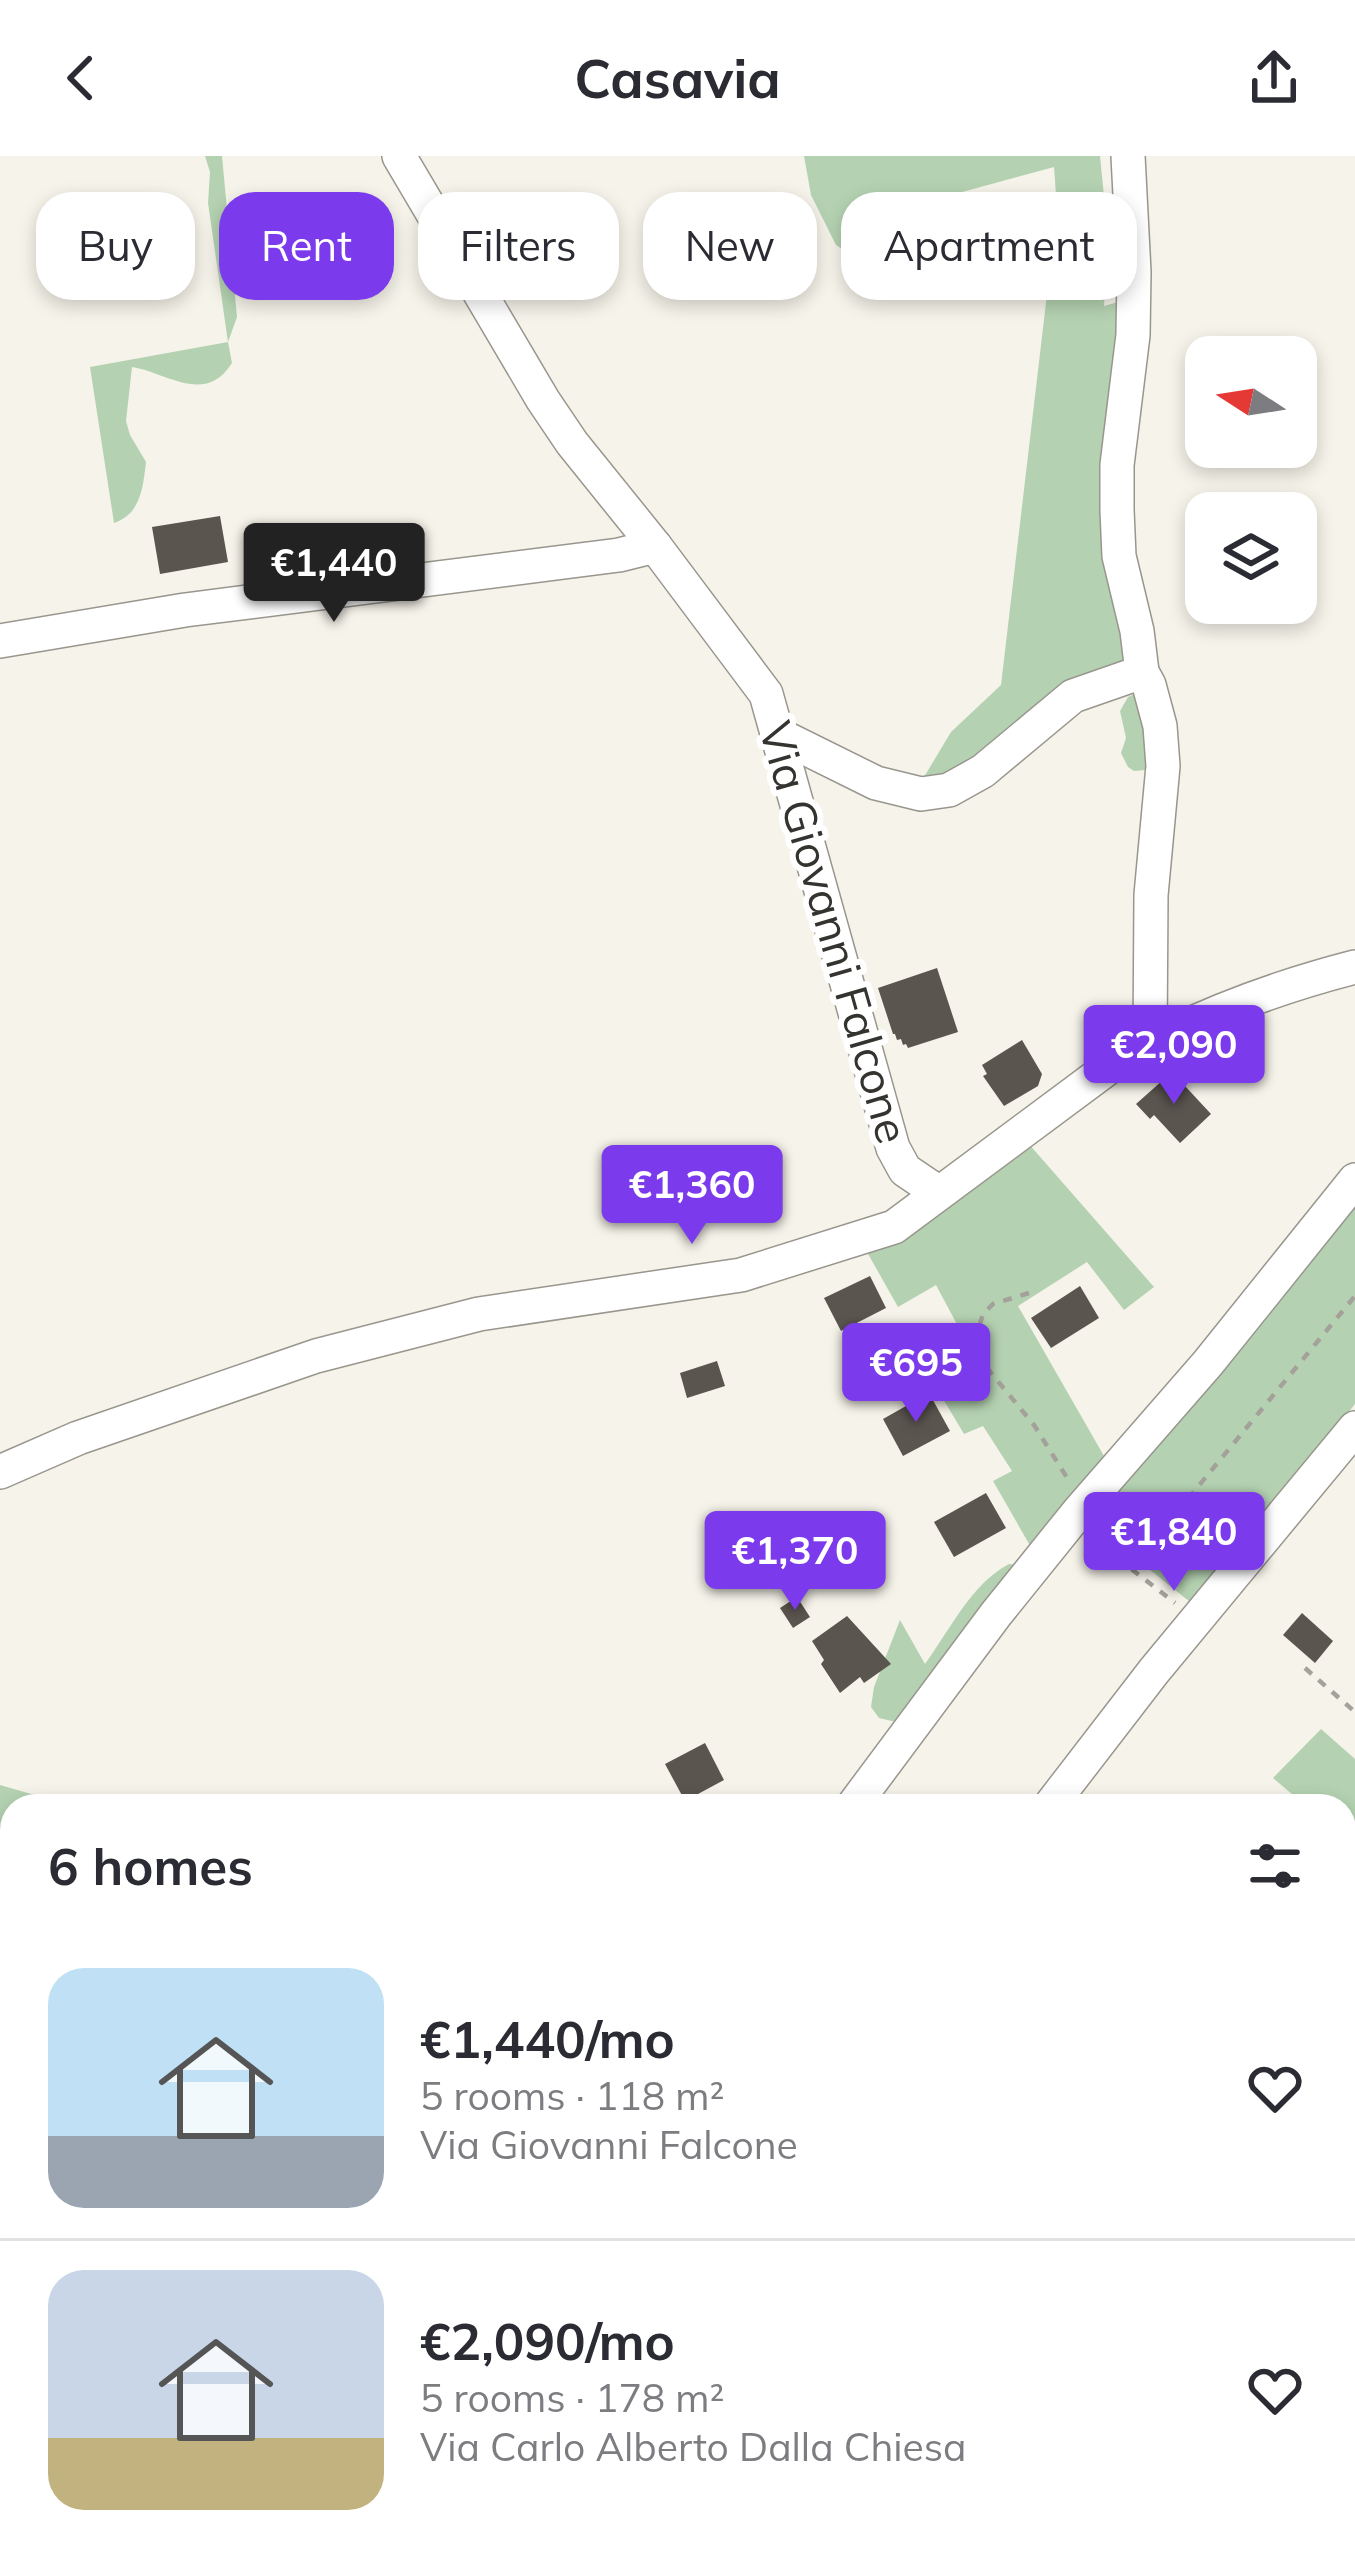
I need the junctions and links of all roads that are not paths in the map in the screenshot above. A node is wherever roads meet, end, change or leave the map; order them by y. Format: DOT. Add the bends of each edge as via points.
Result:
graph roads {
  1 [pos="399,156"];
  2 [pos="1128,156"];
  3 [pos="655,546"];
  4 [pos="0,641"];
  5 [pos="1142,672"];
  6 [pos="779,735"];
  7 [pos="1355,967"];
  8 [pos="1150,1042"];
  9 [pos="1355,1180"];
  10 [pos="940,1193"];
  11 [pos="1355,1427"];
  12 [pos="0,1472"];
  13 [pos="862,1794"];
  14 [pos="1059,1794"];
  1 -- 3 [label="street, Via Giovanni Falcone" via="543,400"];
  2 -- 5 [label="street" via="1133,335 1117,510"];
  3 -- 4 [label="street"];
  3 -- 6 [label="street, Via Giovanni Falcone" via="766,694"];
  5 -- 6 [label="street" via="1073,696 949,790 921,794 876,783"];
  5 -- 8 [label="street" via="1160,725 1163,766"];
  6 -- 10 [label="street, Via Giovanni Falcone" via="893,1148 905,1170"];
  7 -- 8 [label="street" via="1241,1002"];
  8 -- 10 [label="street"];
  9 -- 13 [label="street" via="996,1614"];
  10 -- 12 [label="street" via="894,1227 782,1264 479,1314 316,1356"];
  11 -- 14 [label="street"];
}
